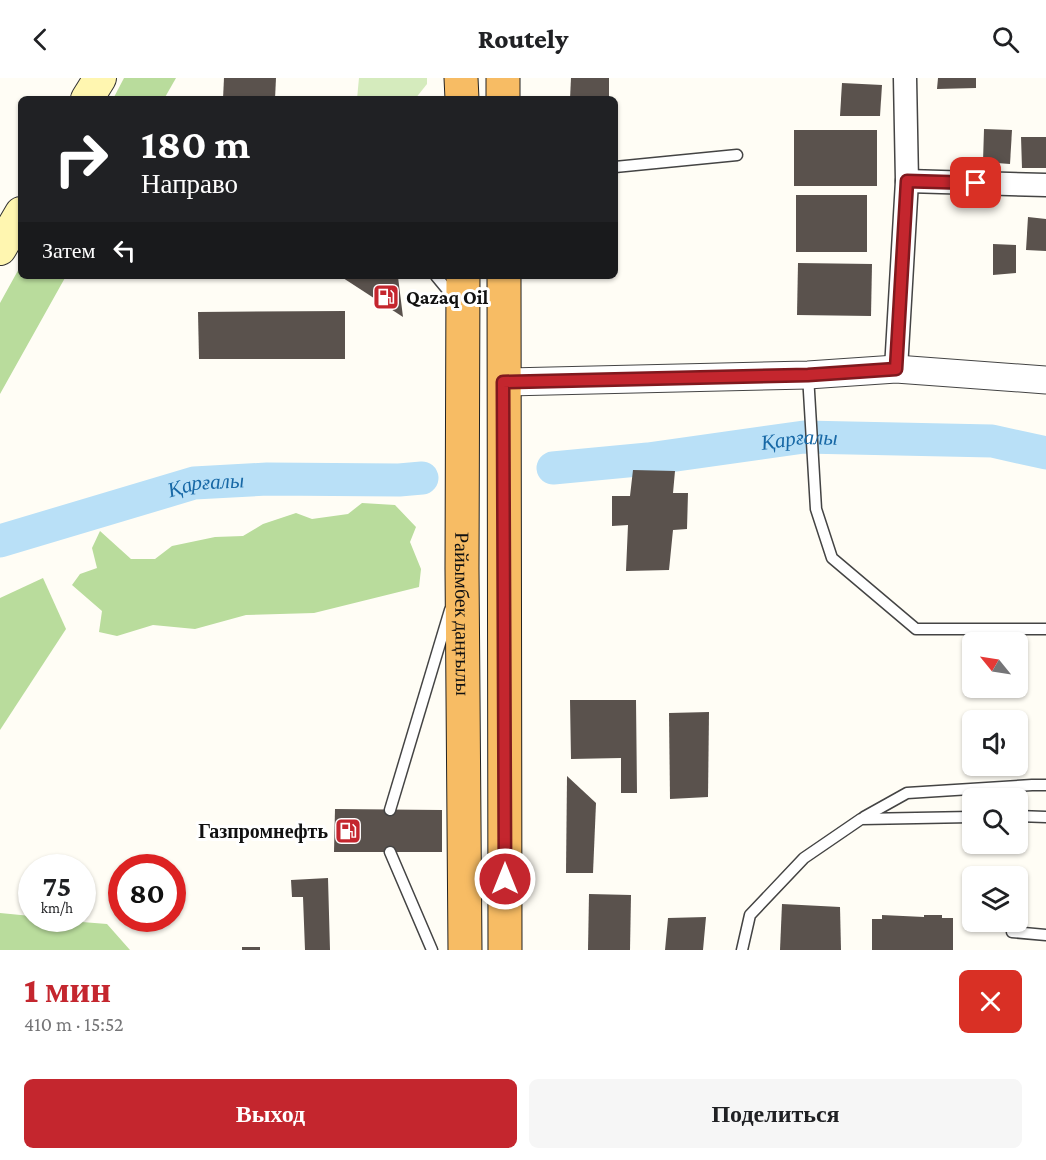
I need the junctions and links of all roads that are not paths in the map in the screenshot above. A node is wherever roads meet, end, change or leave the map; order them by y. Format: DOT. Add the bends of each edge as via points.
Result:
graph roads {
  1 [pos="100,78"];
  2 [pos="461,78"];
  3 [pos="503,78"];
  4 [pos="905,78"];
  5 [pos="89,96"];
  6 [pos="462,96"];
  7 [pos="503,96"];
  8 [pos="737,155"];
  9 [pos="618,166"];
  10 [pos="907,181"];
  11 [pos="1046,185"];
  12 [pos="18,218"];
  13 [pos="0,249"];
  14 [pos="438,279"];
  15 [pos="463,279"];
  16 [pos="504,279"];
  17 [pos="463,310"];
  18 [pos="896,369"];
  19 [pos="808,375"];
  20 [pos="1046,380"];
  21 [pos="503,382"];
  22 [pos="462,569"];
  23 [pos="1046,629"];
  24 [pos="1046,785"];
  25 [pos="390,810"];
  26 [pos="1028,816"];
  27 [pos="962,817"];
  28 [pos="1046,817"];
  29 [pos="861,819"];
  30 [pos="390,852"];
  31 [pos="1012,932"];
  32 [pos="1046,935"];
  33 [pos="432,950"];
  34 [pos="465,950"];
  35 [pos="505,950"];
  36 [pos="742,950"];
  1 -- 5 [label="main road"];
  2 -- 6 [label="highway"];
  3 -- 7 [label="highway"];
  4 -- 10 [label="street"];
  8 -- 9 [label="lane"];
  10 -- 11 [label="street"];
  10 -- 18 [label="street"];
  12 -- 13 [label="main road"];
  14 -- 17 [label="lane"];
  15 -- 17 [label="highway, Райымбек даңғылы"];
  16 -- 21 [label="highway"];
  17 -- 22 [label="highway, Райымбек даңғылы"];
  18 -- 19 [label="street"];
  18 -- 20 [label="street"];
  19 -- 21 [label="street"];
  19 -- 23 [label="lane" via="816,509 832,558 916,629"];
  21 -- 35 [label="highway"];
  22 -- 25 [label="lane"];
  22 -- 34 [label="highway, Райымбек даңғылы"];
  24 -- 29 [label="lane" via="907,793"];
  26 -- 28 [label="lane"];
  27 -- 29 [label="lane"];
  29 -- 36 [label="lane" via="804,858 750,915"];
  30 -- 33 [label="lane"];
  31 -- 32 [label="lane"];
}
